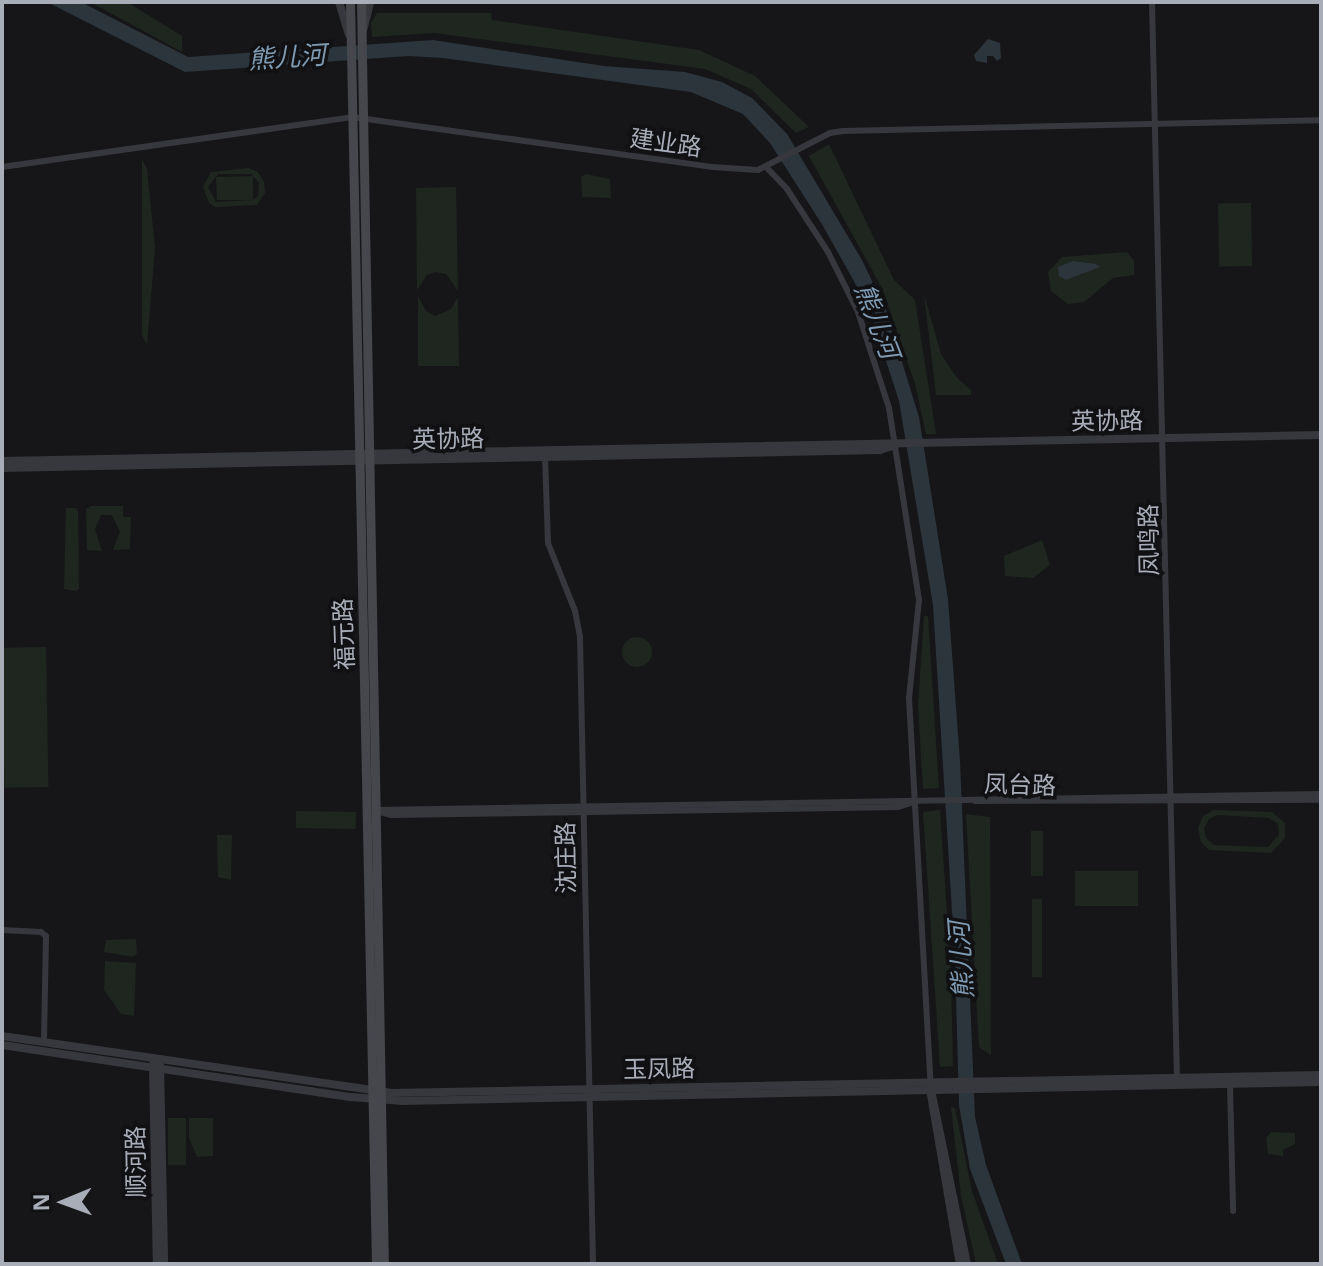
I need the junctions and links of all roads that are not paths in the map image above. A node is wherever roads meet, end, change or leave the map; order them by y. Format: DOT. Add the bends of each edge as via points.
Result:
graph roads {
  1 [pos="339,2"];
  2 [pos="350,2"];
  3 [pos="361,2"];
  4 [pos="370,2"];
  5 [pos="1152,2"];
  6 [pos="356,40"];
  7 [pos="356,64"];
  8 [pos="352,117"];
  9 [pos="363,117"];
  10 [pos="1321,120"];
  11 [pos="1154,126"];
  12 [pos="2,167"];
  13 [pos="767,168"];
  14 [pos="1321,435"];
  15 [pos="1164,439"];
  16 [pos="898,445"];
  17 [pos="545,456"];
  18 [pos="364,457"];
  19 [pos="2,461"];
  20 [pos="2,468"];
  21 [pos="1321,794"];
  22 [pos="1171,799"];
  23 [pos="1321,800"];
  24 [pos="915,802"];
  25 [pos="582,808"];
  26 [pos="375,810"];
  27 [pos="2,930"];
  28 [pos="2,1036"];
  29 [pos="44,1043"];
  30 [pos="2,1045"];
  31 [pos="157,1064"];
  32 [pos="1321,1075"];
  33 [pos="1177,1078"];
  34 [pos="1321,1082"];
  35 [pos="1230,1084"];
  36 [pos="984,1086"];
  37 [pos="931,1087"];
  38 [pos="589,1094"];
  39 [pos="377,1096"];
  40 [pos="1233,1211"];
  41 [pos="157,1264"];
  42 [pos="164,1264"];
  43 [pos="376,1264"];
  44 [pos="384,1264"];
  45 [pos="593,1264"];
  46 [pos="960,1264"];
  47 [pos="967,1264"];
  1 -- 6 [label="street"];
  2 -- 6 [label="main road, 福元路"];
  3 -- 6 [label="main road, 福元路"];
  4 -- 6 [label="street"];
  5 -- 11 [label="street, 凤鸣路"];
  6 -- 7 [label="main road, 福元路"];
  7 -- 8 [label="main road, 福元路"];
  7 -- 9 [label="main road, 福元路"];
  8 -- 9 [label="street, 建业路"];
  8 -- 12 [label="street, 建业路"];
  8 -- 18 [label="main road, 福元路"];
  9 -- 13 [label="street, 建业路" via="712,167"];
  9 -- 18 [label="main road, 福元路"];
  10 -- 11 [label="street"];
  11 -- 13 [label="street" via="843,131"];
  11 -- 15 [label="street, 凤鸣路"];
  13 -- 16 [label="street" via="828,252 858,312"];
  14 -- 15 [label="street, 英协路"];
  15 -- 16 [label="street, 英协路"];
  15 -- 22 [label="street, 凤鸣路"];
  16 -- 17 [label="street, 英协路" via="880,450"];
  16 -- 18 [label="street, 英协路"];
  16 -- 24 [label="street" via="919,600 909,688"];
  17 -- 18 [label="street, 英协路"];
  17 -- 25 [label="street, 沈庄路" via="548,543 580,637"];
  18 -- 19 [label="street, 英协路"];
  18 -- 20 [label="street, 英协路"];
  18 -- 26 [label="main road, 福元路"];
  18 -- 39 [label="main road, 福元路"];
  21 -- 22 [label="street, 凤台路"];
  22 -- 23 [label="street, 凤台路"];
  22 -- 24 [label="street, 凤台路"];
  22 -- 33 [label="street, 凤鸣路"];
  24 -- 25 [label="street, 凤台路" via="898,807"];
  24 -- 37 [label="street"];
  25 -- 26 [label="street, 凤台路" via="391,815"];
  25 -- 38 [label="street, 沈庄路"];
  26 -- 39 [label="main road, 福元路"];
  27 -- 29 [label="street" via="46,936"];
  28 -- 29 [label="street, 玉凤路"];
  29 -- 31 [label="street, 玉凤路"];
  30 -- 31 [label="street, 玉凤路"];
  31 -- 39 [label="street, 玉凤路"];
  31 -- 41 [label="street, 顺河路"];
  31 -- 42 [label="street, 顺河路"];
  32 -- 33 [label="street, 玉凤路"];
  33 -- 36 [label="street, 玉凤路"];
  34 -- 35 [label="street, 玉凤路"];
  35 -- 36 [label="street, 玉凤路"];
  35 -- 40 [label="street"];
  36 -- 37 [label="street, 玉凤路"];
  37 -- 38 [label="street, 玉凤路"];
  37 -- 46 [label="street"];
  37 -- 47 [label="street"];
  38 -- 39 [label="street, 玉凤路"];
  38 -- 45 [label="street, 沈庄路"];
  39 -- 43 [label="main road, 福元路"];
  39 -- 44 [label="main road, 福元路"];
}
